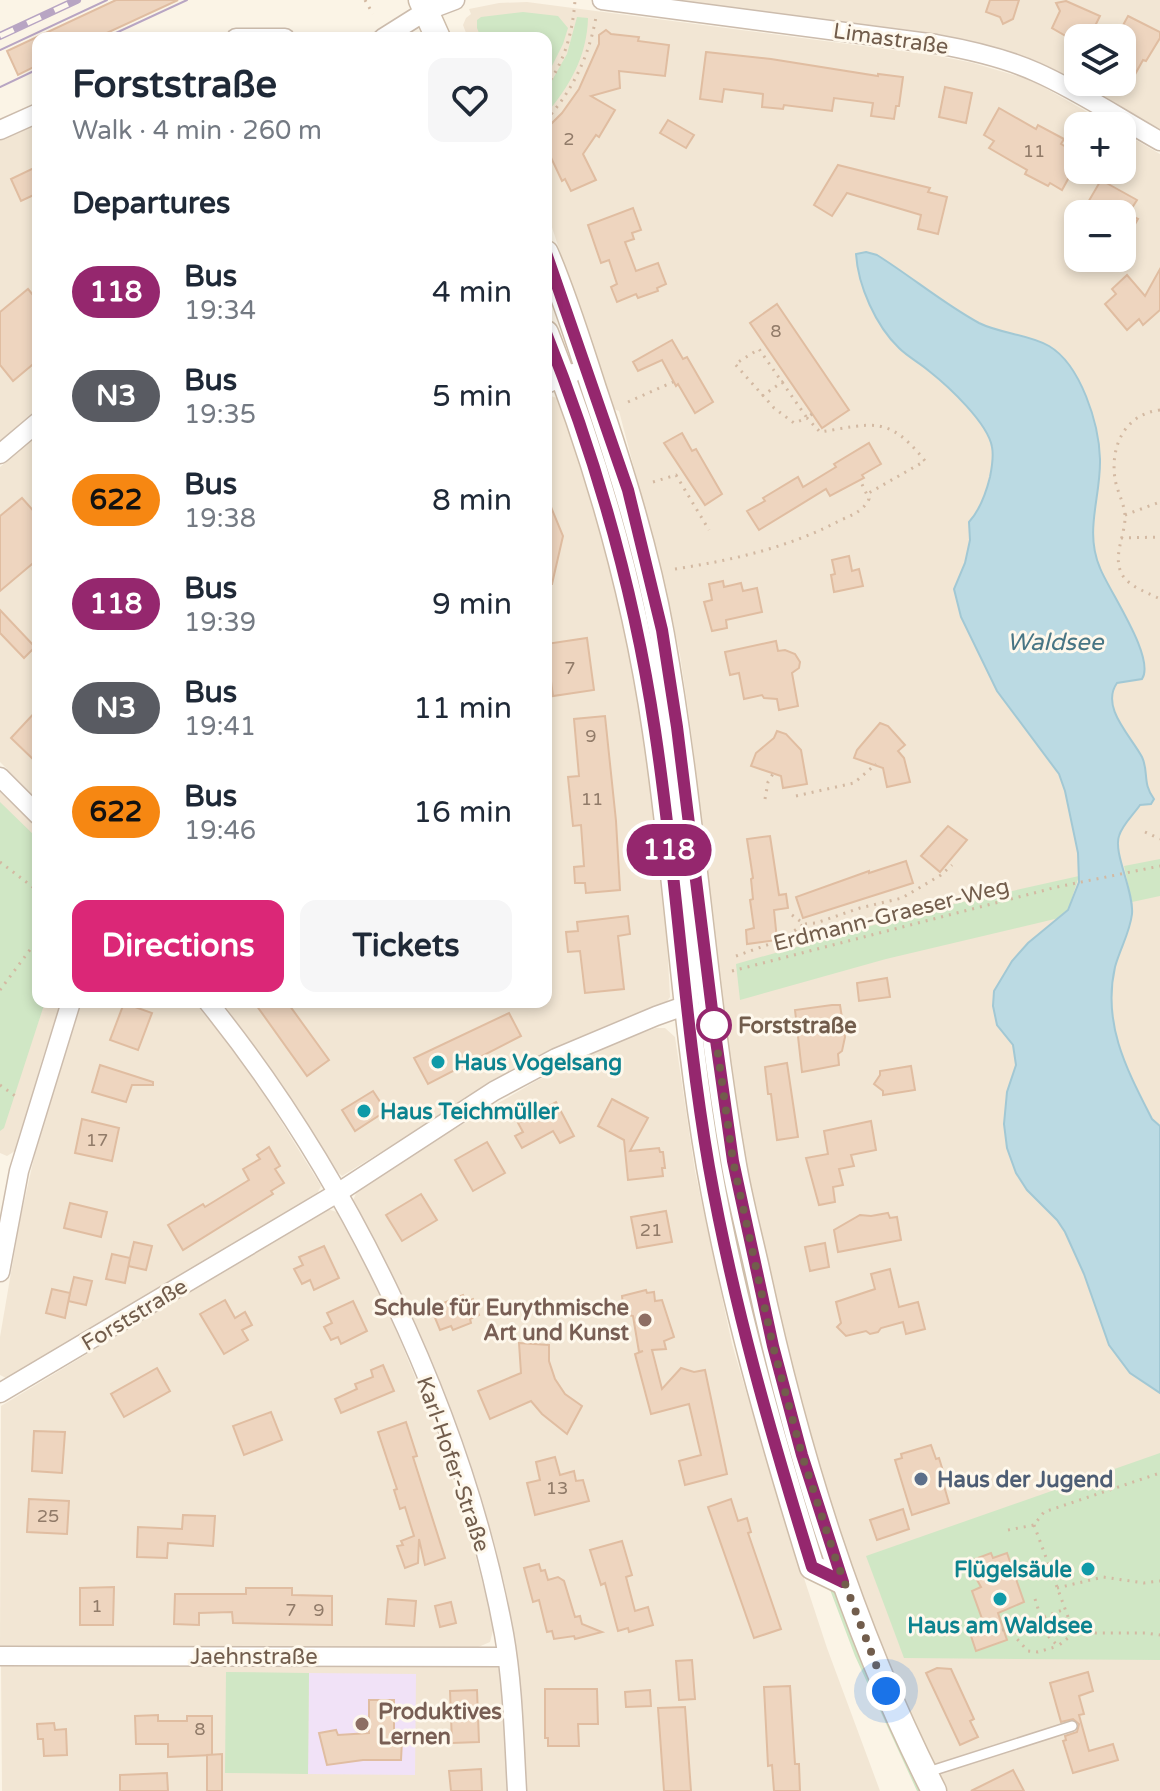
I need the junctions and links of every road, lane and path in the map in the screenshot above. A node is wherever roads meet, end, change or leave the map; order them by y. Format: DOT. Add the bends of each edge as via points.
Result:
graph roads {
  1 [pos="365,0"];
  2 [pos="455,0"];
  3 [pos="575,0"];
  4 [pos="424,6"];
  5 [pos="599,8"];
  6 [pos="373,14"];
  7 [pos="391,32"];
  8 [pos="435,32"];
  9 [pos="552,75"];
  10 [pos="552,113"];
  11 [pos="32,116"];
  12 [pos="0,130"];
  13 [pos="1160,141"];
  14 [pos="552,270"];
  15 [pos="765,345"];
  16 [pos="759,349"];
  17 [pos="587,368"];
  18 [pos="788,378"];
  19 [pos="554,381"];
  20 [pos="673,382"];
  21 [pos="782,383"];
  22 [pos="762,396"];
  23 [pos="628,402"];
  24 [pos="1160,410"];
  25 [pos="812,414"];
  26 [pos="807,418"];
  27 [pos="32,427"];
  28 [pos="0,454"];
  29 [pos="860,480"];
  30 [pos="653,482"];
  31 [pos="867,494"];
  32 [pos="1160,502"];
  33 [pos="1125,515"];
  34 [pos="709,530"];
  35 [pos="1160,537"];
  36 [pos="1121,538"];
  37 [pos="675,569"];
  38 [pos="1160,599"];
  39 [pos="876,764"];
  40 [pos="774,772"];
  41 [pos="0,777"];
  42 [pos="796,796"];
  43 [pos="765,799"];
  44 [pos="32,809"];
  45 [pos="1145,832"];
  46 [pos="1160,839"];
  47 [pos="0,862"];
  48 [pos="952,865"];
  49 [pos="1160,866"];
  50 [pos="32,886"];
  51 [pos="792,915"];
  52 [pos="804,924"];
  53 [pos="32,947"];
  54 [pos="736,956"];
  55 [pos="732,971"];
  56 [pos="0,990"];
  57 [pos="687,1005"];
  58 [pos="69,1008"];
  59 [pos="212,1008"];
  60 [pos="0,1085"];
  61 [pos="18,1098"];
  62 [pos="339,1192"];
  63 [pos="0,1272"];
  64 [pos="0,1393"];
  65 [pos="1160,1473"];
  66 [pos="1034,1525"];
  67 [pos="1008,1530"];
  68 [pos="1160,1581"];
  69 [pos="843,1582"];
  70 [pos="1057,1588"];
  71 [pos="1035,1599"];
  72 [pos="1065,1609"];
  73 [pos="1041,1618"];
  74 [pos="1014,1628"];
  75 [pos="1002,1630"];
  76 [pos="1074,1633"];
  77 [pos="1160,1635"];
  78 [pos="1058,1646"];
  79 [pos="0,1656"];
  80 [pos="507,1657"];
  81 [pos="1072,1726"];
  82 [pos="930,1782"];
  83 [pos="517,1791"];
  1 -- 6 [label="path"];
  2 -- 4 [label="street"];
  3 -- 9 [label="path" via="565,51"];
  4 -- 7 [label="street"];
  4 -- 8 [label="main road"];
  5 -- 10 [label="path" via="580,71"];
  5 -- 13 [label="street, Limastraße" via="936,44 985,55 1055,81"];
  11 -- 12 [label="street"];
  14 -- 17 [label="main road"];
  15 -- 16 [label="path"];
  16 -- 21 [label="path"];
  16 -- 22 [label="path" via="735,364"];
  17 -- 19 [label="street"];
  17 -- 69 [label="main road" via="628,490 662,630 733,1161 777,1360"];
  18 -- 21 [label="path"];
  19 -- 57 [label="main road" via="604,495 637,630 655,731"];
  20 -- 23 [label="path"];
  21 -- 22 [label="path"];
  21 -- 26 [label="path"];
  22 -- 26 [label="path" via="794,423"];
  24 -- 33 [label="path" via="1140,415 1117,441 1115,478"];
  25 -- 26 [label="path"];
  26 -- 31 [label="path" via="820,432 877,424 896,432 925,461"];
  27 -- 28 [label="street"];
  29 -- 31 [label="path"];
  30 -- 34 [label="path" via="676,475"];
  31 -- 37 [label="path" via="862,510 799,541"];
  32 -- 33 [label="path"];
  33 -- 36 [label="path"];
  35 -- 36 [label="path"];
  36 -- 38 [label="path" via="1124,577"];
  39 -- 42 [label="path" via="854,783"];
  40 -- 43 [label="path"];
  41 -- 44 [label="street"];
  45 -- 46 [label="path"];
  47 -- 50 [label="path"];
  48 -- 52 [label="path" via="902,898"];
  49 -- 55 [label="path, Erdmann-Graeser-Weg" via="1057,887"];
  51 -- 52 [label="path"];
  52 -- 54 [label="path" via="781,940"];
  53 -- 56 [label="path"];
  57 -- 62 [label="street, Forststraße" via="556,1058 494,1091"];
  57 -- 69 [label="main road" via="709,1167 748,1352 812,1567"];
  58 -- 63 [label="street" via="10,1168"];
  59 -- 62 [label="street, Karl-Hofer-Straße"];
  60 -- 61 [label="path"];
  62 -- 64 [label="street, Forststraße"];
  62 -- 80 [label="street, Karl-Hofer-Straße" via="395,1305 442,1418 478,1526"];
  65 -- 66 [label="path" via="1044,1512"];
  66 -- 67 [label="path"];
  66 -- 70 [label="path"];
  68 -- 70 [label="path" via="1103,1577"];
  69 -- 82 [label="main road" via="886,1691"];
  70 -- 72 [label="path"];
  71 -- 73 [label="path"];
  72 -- 73 [label="path"];
  72 -- 76 [label="path"];
  73 -- 74 [label="path"];
  73 -- 78 [label="path" via="1046,1634"];
  74 -- 75 [label="path"];
  74 -- 78 [label="path" via="1028,1651"];
  76 -- 77 [label="path"];
  76 -- 78 [label="path"];
  79 -- 80 [label="street, Jaehnstraße"];
  80 -- 83 [label="street, Karl-Hofer-Straße"];
  81 -- 82 [label="lane"];
}
